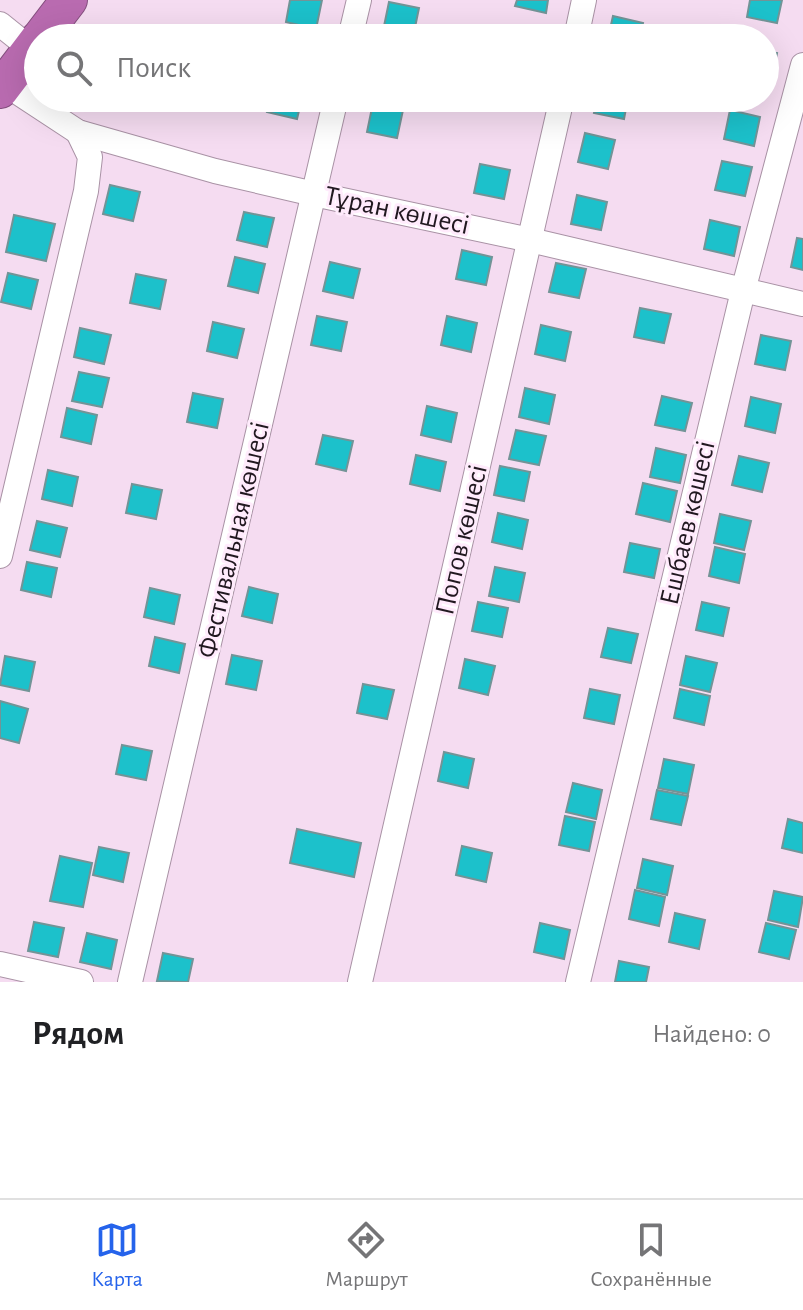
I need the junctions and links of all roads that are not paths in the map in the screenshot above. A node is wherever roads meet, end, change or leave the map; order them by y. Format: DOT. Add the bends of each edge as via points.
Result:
graph roads {
  1 [pos="69,0"];
  2 [pos="359,0"];
  3 [pos="584,0"];
  4 [pos="0,24"];
  5 [pos="50,24"];
  6 [pos="353,24"];
  7 [pos="579,24"];
  8 [pos="24,36"];
  9 [pos="24,58"];
  10 [pos="803,65"];
  11 [pos="2,87"];
  12 [pos="24,100"];
  13 [pos="44,112"];
  14 [pos="333,112"];
  15 [pos="559,112"];
  16 [pos="78,132"];
  17 [pos="314,194"];
  18 [pos="530,240"];
  19 [pos="743,291"];
  20 [pos="803,304"];
  21 [pos="0,556"];
  22 [pos="0,964"];
  23 [pos="81,982"];
  24 [pos="130,982"];
  25 [pos="360,982"];
  26 [pos="578,982"];
  1 -- 5 [label="highway"];
  2 -- 6 [label="street"];
  3 -- 7 [label="street"];
  4 -- 8 [label="street"];
  9 -- 11 [label="highway"];
  10 -- 19 [label="street, Ешбаев көшесі"];
  11 -- 12 [label="street, Тұран көшесі"];
  13 -- 16 [label="street, Тұран көшесі"];
  14 -- 17 [label="street, Фестивальная көшесі"];
  15 -- 18 [label="street, Попов көшесі"];
  16 -- 17 [label="street, Тұран көшесі"];
  16 -- 21 [label="street" via="90,157 86,191"];
  17 -- 18 [label="street, Тұран көшесі"];
  17 -- 24 [label="street, Фестивальная көшесі"];
  18 -- 19 [label="street, Тұран көшесі"];
  18 -- 25 [label="street, Попов көшесі"];
  19 -- 20 [label="street, Тұран көшесі"];
  19 -- 26 [label="street, Ешбаев көшесі"];
  22 -- 23 [label="street"];
}
